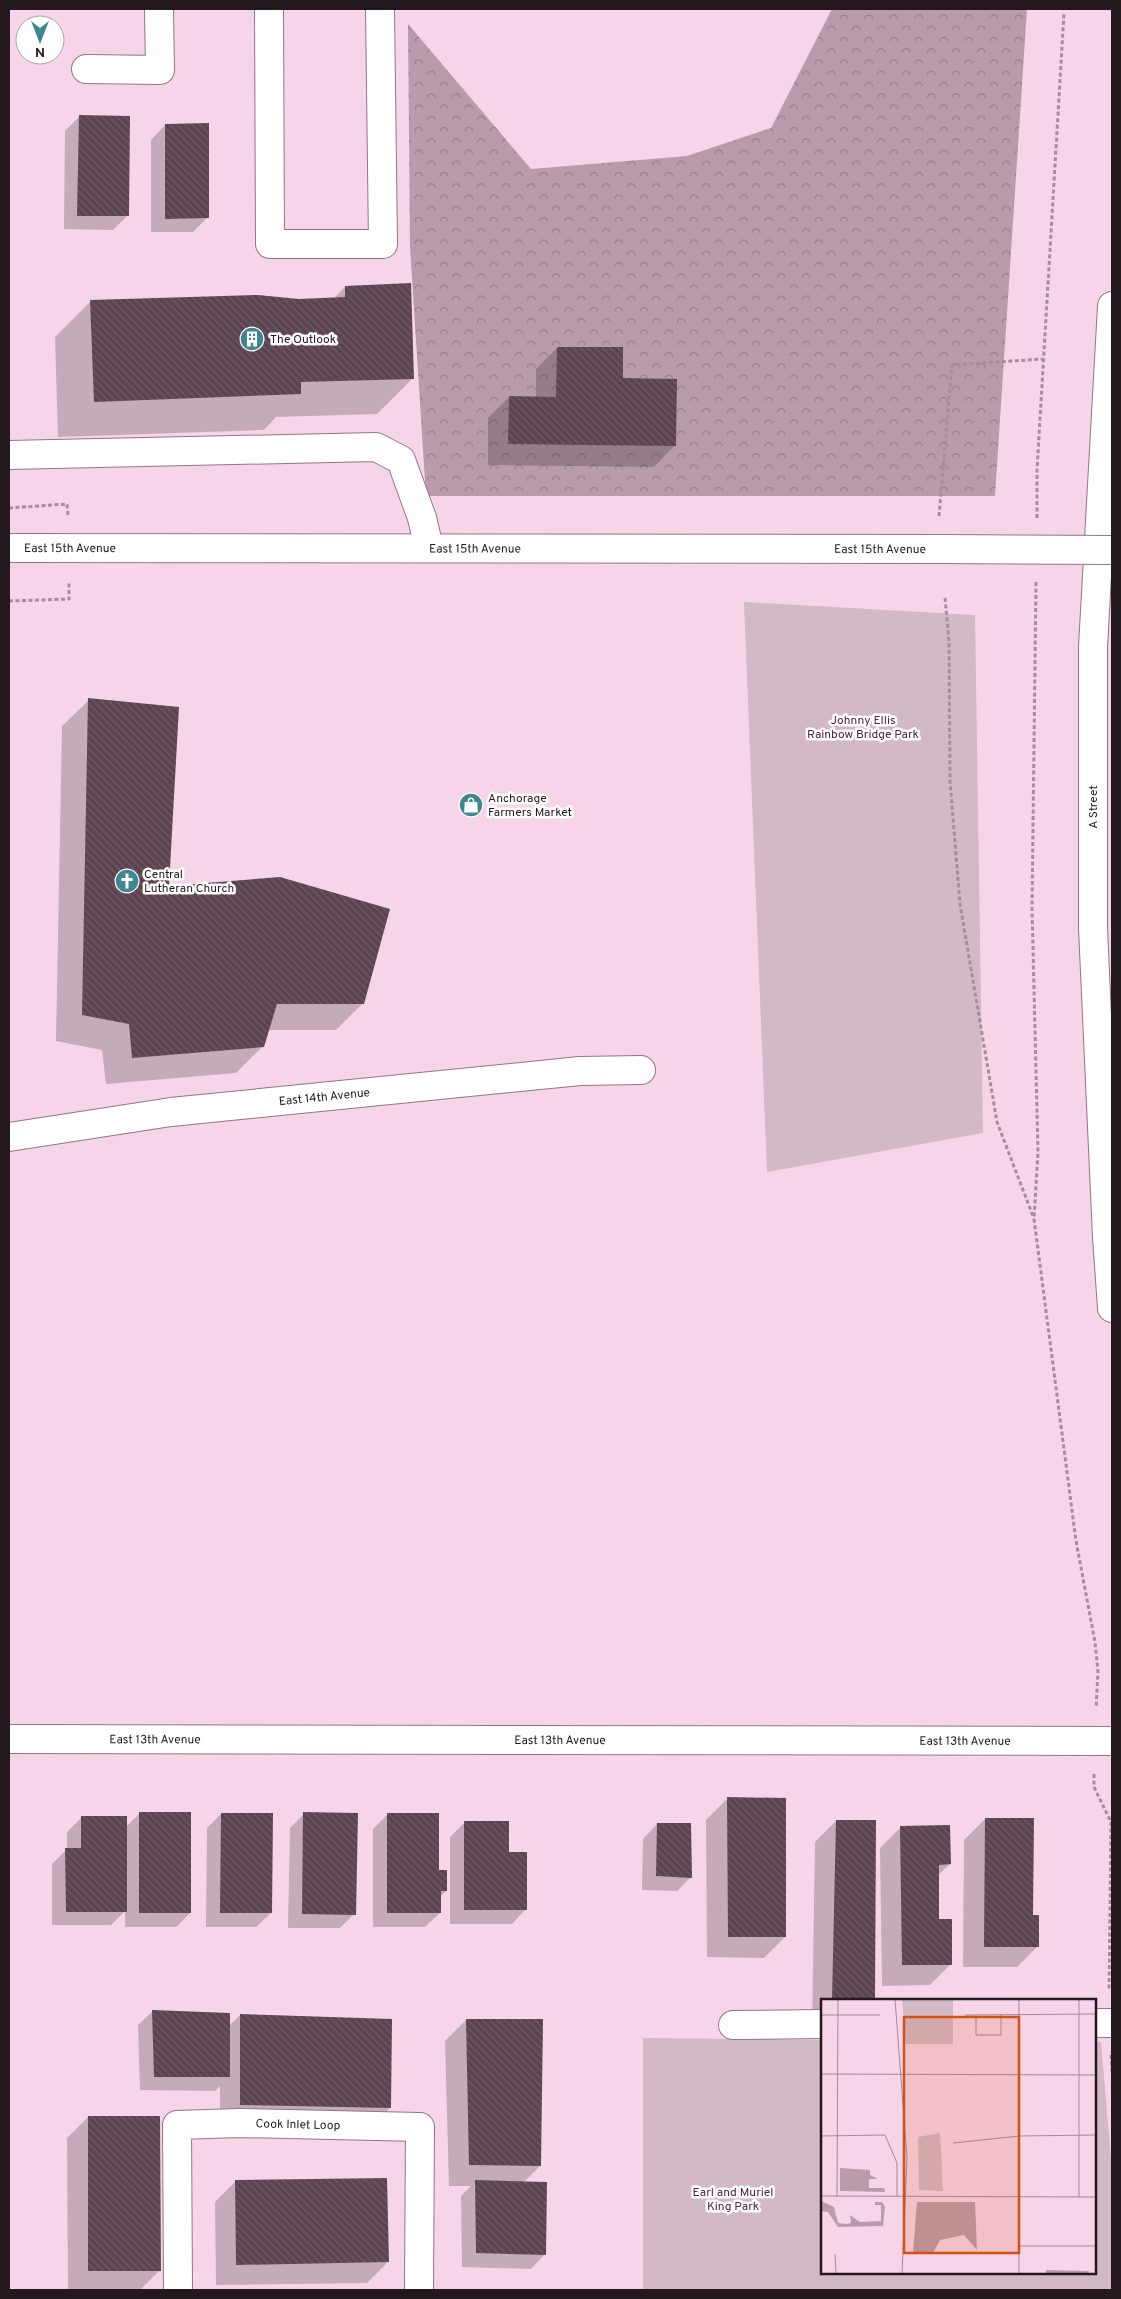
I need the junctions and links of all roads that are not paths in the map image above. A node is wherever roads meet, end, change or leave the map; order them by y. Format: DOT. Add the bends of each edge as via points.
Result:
graph roads {
  1 [pos="159,9"];
  2 [pos="269,9"];
  3 [pos="380,9"];
  4 [pos="86,69"];
  5 [pos="1112,306"];
  6 [pos="9,456"];
  7 [pos="9,548"];
  8 [pos="429,548"];
  9 [pos="1112,550"];
  10 [pos="641,1070"];
  11 [pos="9,1137"];
  12 [pos="1112,1308"];
  13 [pos="9,1739"];
  14 [pos="1104,1741"];
  15 [pos="821,2024"];
  16 [pos="733,2025"];
  17 [pos="178,2290"];
  18 [pos="419,2290"];
  1 -- 4 [label="street" via="160,70"];
  2 -- 3 [label="street" via="270,244 383,244"];
  5 -- 12 [label="street, A Street" via="1093,647 1093,928"];
  6 -- 8 [label="street" via="376,447 401,460"];
  7 -- 8 [label="street, East 15th Avenue"];
  8 -- 9 [label="street, East 15th Avenue, bridge"];
  10 -- 11 [label="street, East 14th Avenue" via="580,1071 171,1112"];
  13 -- 14 [label="street, East 13th Avenue"];
  15 -- 16 [label="street"];
  17 -- 18 [label="street, Cook Inlet Loop" via="177,2125 238,2123 420,2127"];
}
